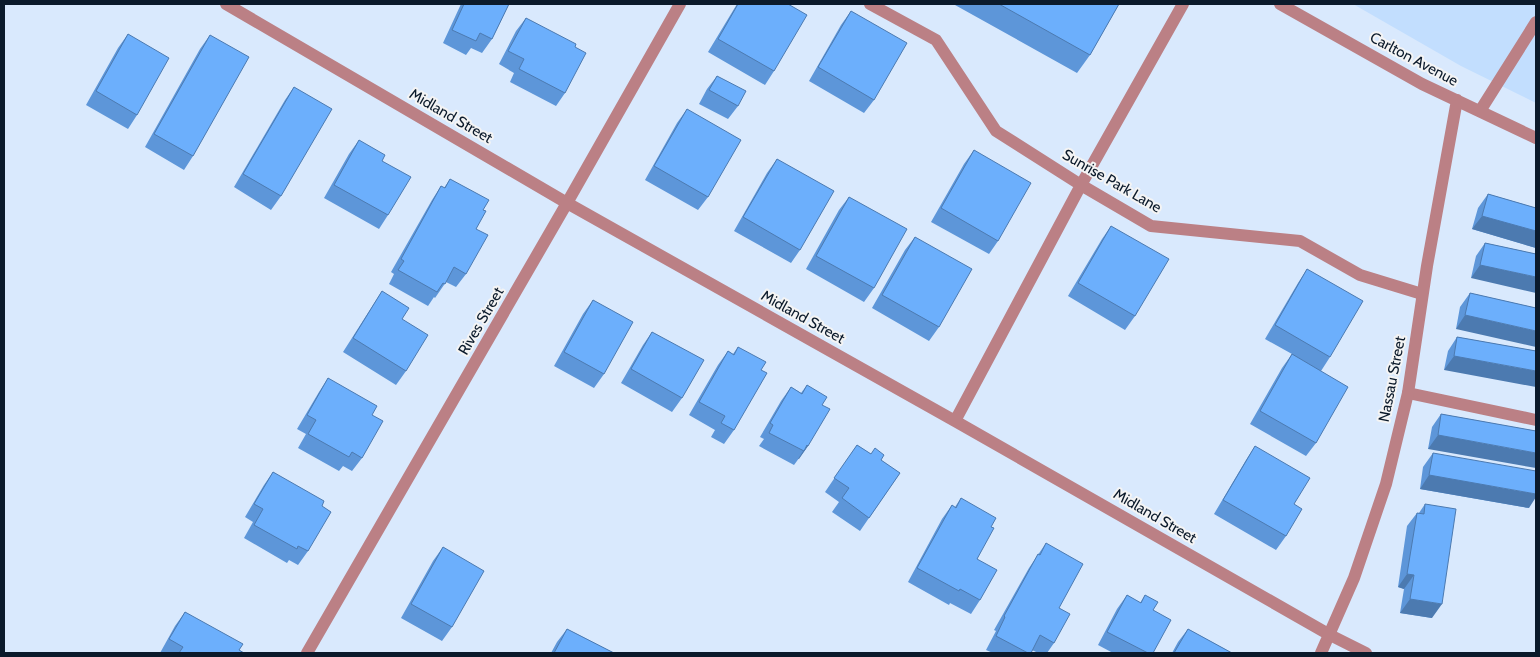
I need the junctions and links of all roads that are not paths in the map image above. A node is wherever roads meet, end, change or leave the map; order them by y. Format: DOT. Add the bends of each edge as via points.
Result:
graph roads {
  1 [pos="226,4"];
  2 [pos="680,4"];
  3 [pos="870,4"];
  4 [pos="1183,4"];
  5 [pos="1280,4"];
  6 [pos="1536,22"];
  7 [pos="1456,100"];
  8 [pos="1480,111"];
  9 [pos="1536,138"];
  10 [pos="1082,185"];
  11 [pos="567,203"];
  12 [pos="1422,294"];
  13 [pos="1408,393"];
  14 [pos="1536,420"];
  15 [pos="955,421"];
  16 [pos="1330,635"];
  17 [pos="307,653"];
  18 [pos="1321,653"];
  19 [pos="1366,653"];
  1 -- 11 [label="street, Midland Street"];
  2 -- 11 [label="street, Rives Street"];
  3 -- 10 [label="street, Sunrise Park Lane" via="936,40 996,131"];
  4 -- 10 [label="street"];
  5 -- 7 [label="street, Carlton Avenue"];
  6 -- 8 [label="street"];
  7 -- 8 [label="street, Carlton Avenue"];
  7 -- 12 [label="street, Nassau Street"];
  8 -- 9 [label="street, Carlton Avenue"];
  10 -- 12 [label="street, Sunrise Park Lane" via="1151,226 1300,241 1360,275"];
  10 -- 15 [label="street"];
  11 -- 15 [label="street, Midland Street"];
  11 -- 17 [label="street, Rives Street"];
  12 -- 13 [label="street, Nassau Street"];
  13 -- 14 [label="street"];
  13 -- 16 [label="street, Nassau Street" via="1386,484 1354,578"];
  15 -- 16 [label="street, Midland Street"];
  16 -- 18 [label="street, Nassau Street"];
  16 -- 19 [label="street, Midland Street"];
}
